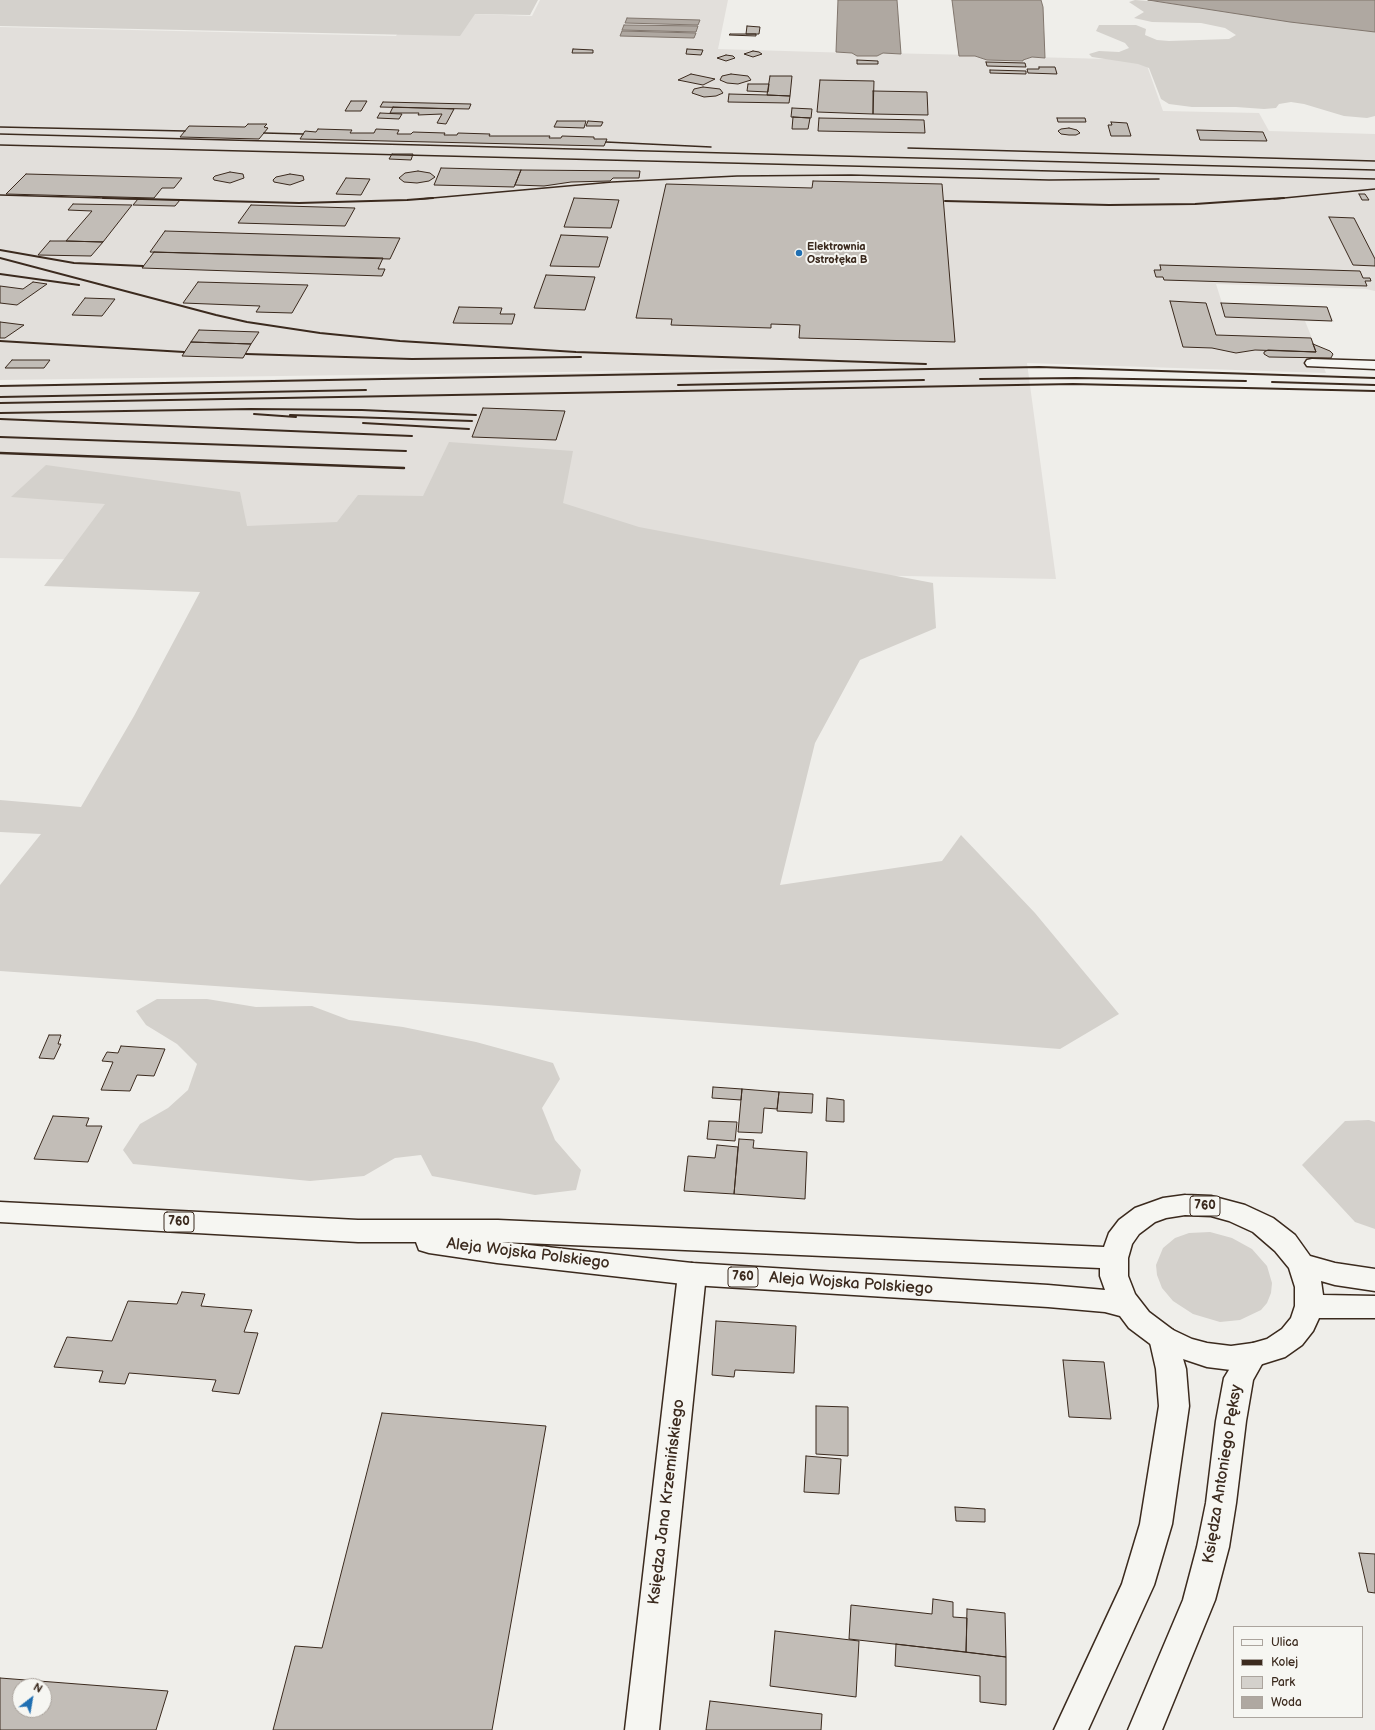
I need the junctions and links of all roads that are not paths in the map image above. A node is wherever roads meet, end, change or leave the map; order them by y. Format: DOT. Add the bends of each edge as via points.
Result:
graph roads {
  1 [pos="1312,363"];
  2 [pos="1375,365"];
  3 [pos="0,1212"];
  4 [pos="358,1231"];
  5 [pos="1114,1258"];
  6 [pos="1301,1264"];
  7 [pos="692,1274"];
  8 [pos="1375,1280"];
  9 [pos="1309,1306"];
  10 [pos="1129,1307"];
  11 [pos="1375,1307"];
  12 [pos="1163,1338"];
  13 [pos="1254,1355"];
  14 [pos="642,1730"];
  15 [pos="1071,1730"];
  16 [pos="1146,1730"];
  1 -- 2 [label="main road"];
  3 -- 4 [label="main road, Aleja Wojska Polskiego / 760"];
  4 -- 5 [label="main road, Aleja Wojska Polskiego / 760" via="498,1231"];
  4 -- 7 [label="main road, Aleja Wojska Polskiego / 760" via="497,1252"];
  5 -- 6 [label="main road, 760" via="1119,1241 1129,1227 1145,1215 1163,1208 1185,1205 1211,1206 1236,1212 1262,1225 1285,1243"];
  5 -- 10 [label="main road, 760" via="1114,1276"];
  6 -- 8 [label="main road" via="1335,1274"];
  6 -- 9 [label="main road, 760" via="1309,1287"];
  7 -- 10 [label="main road, Aleja Wojska Polskiego / 760" via="1048,1296 1104,1301"];
  7 -- 14 [label="main road, Księdza Jana Krzemińskiego"];
  9 -- 11 [label="main road"];
  9 -- 13 [label="main road, 760" via="1304,1323 1292,1337 1275,1349"];
  10 -- 12 [label="main road, 760" via="1139,1320"];
  12 -- 13 [label="main road, 760" via="1207,1355 1231,1358"];
  12 -- 15 [label="main road" via="1171,1368 1174,1406 1156,1524 1138,1585"];
  13 -- 16 [label="main road, Księdza Antoniego Pęksy" via="1239,1378 1221,1503 1199,1600"];
}
